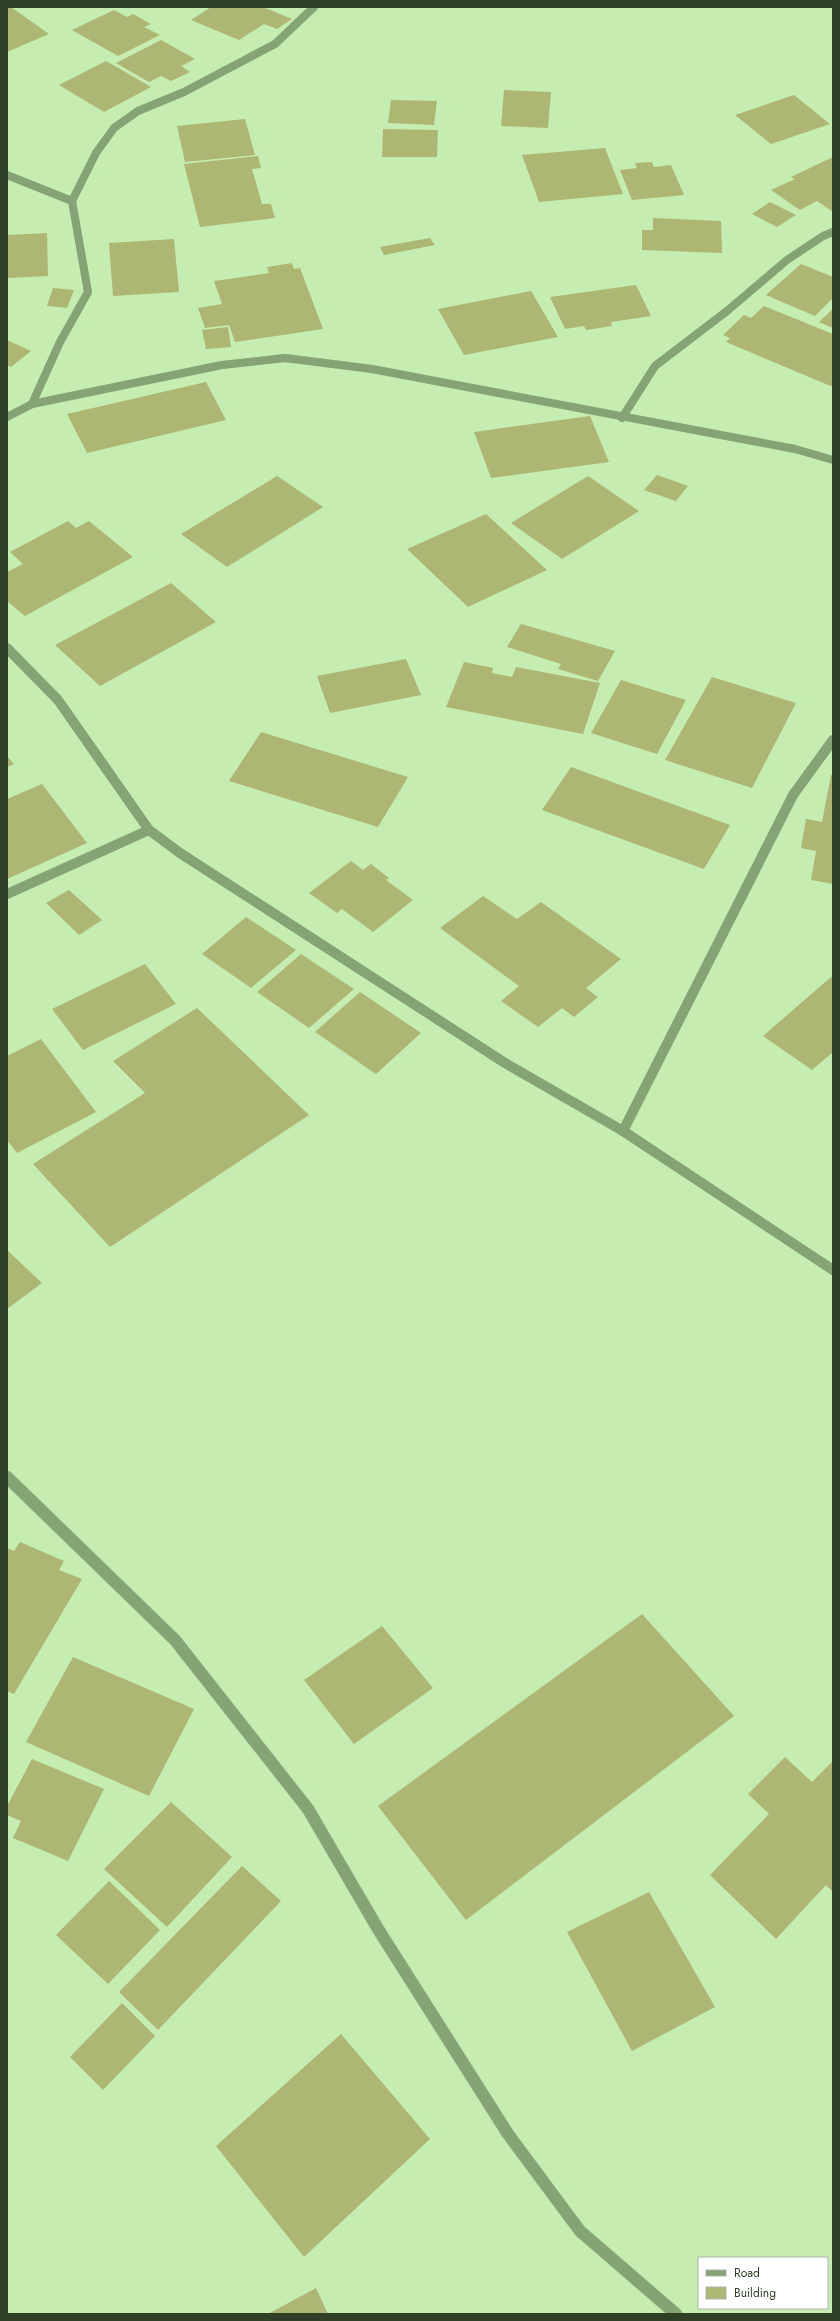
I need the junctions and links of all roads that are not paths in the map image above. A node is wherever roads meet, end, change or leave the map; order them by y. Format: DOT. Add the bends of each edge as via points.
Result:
graph roads {
  1 [pos="314,7"];
  2 [pos="7,175"];
  3 [pos="72,201"];
  4 [pos="833,232"];
  5 [pos="32,404"];
  6 [pos="7,417"];
  7 [pos="622,418"];
  8 [pos="833,460"];
  9 [pos="7,648"];
  10 [pos="833,740"];
  11 [pos="149,830"];
  12 [pos="7,894"];
  13 [pos="623,1131"];
  14 [pos="833,1270"];
  15 [pos="7,1477"];
  16 [pos="676,2314"];
  1 -- 3 [label="street" via="275,44 184,92 138,111 114,128 96,153"];
  2 -- 3 [label="street"];
  3 -- 5 [label="street" via="79,226 81,261 88,292 60,342"];
  4 -- 7 [label="street" via="787,260 727,311 655,366"];
  5 -- 6 [label="street"];
  5 -- 7 [label="street" via="222,365 285,358 372,369"];
  7 -- 8 [label="street" via="795,449"];
  9 -- 11 [label="street" via="58,700"];
  10 -- 13 [label="street" via="793,795"];
  11 -- 12 [label="street"];
  11 -- 13 [label="street" via="180,853 505,1063"];
  13 -- 14 [label="street"];
  15 -- 16 [label="street" via="175,1640 308,1810 378,1929 508,2134 580,2232"];
}
